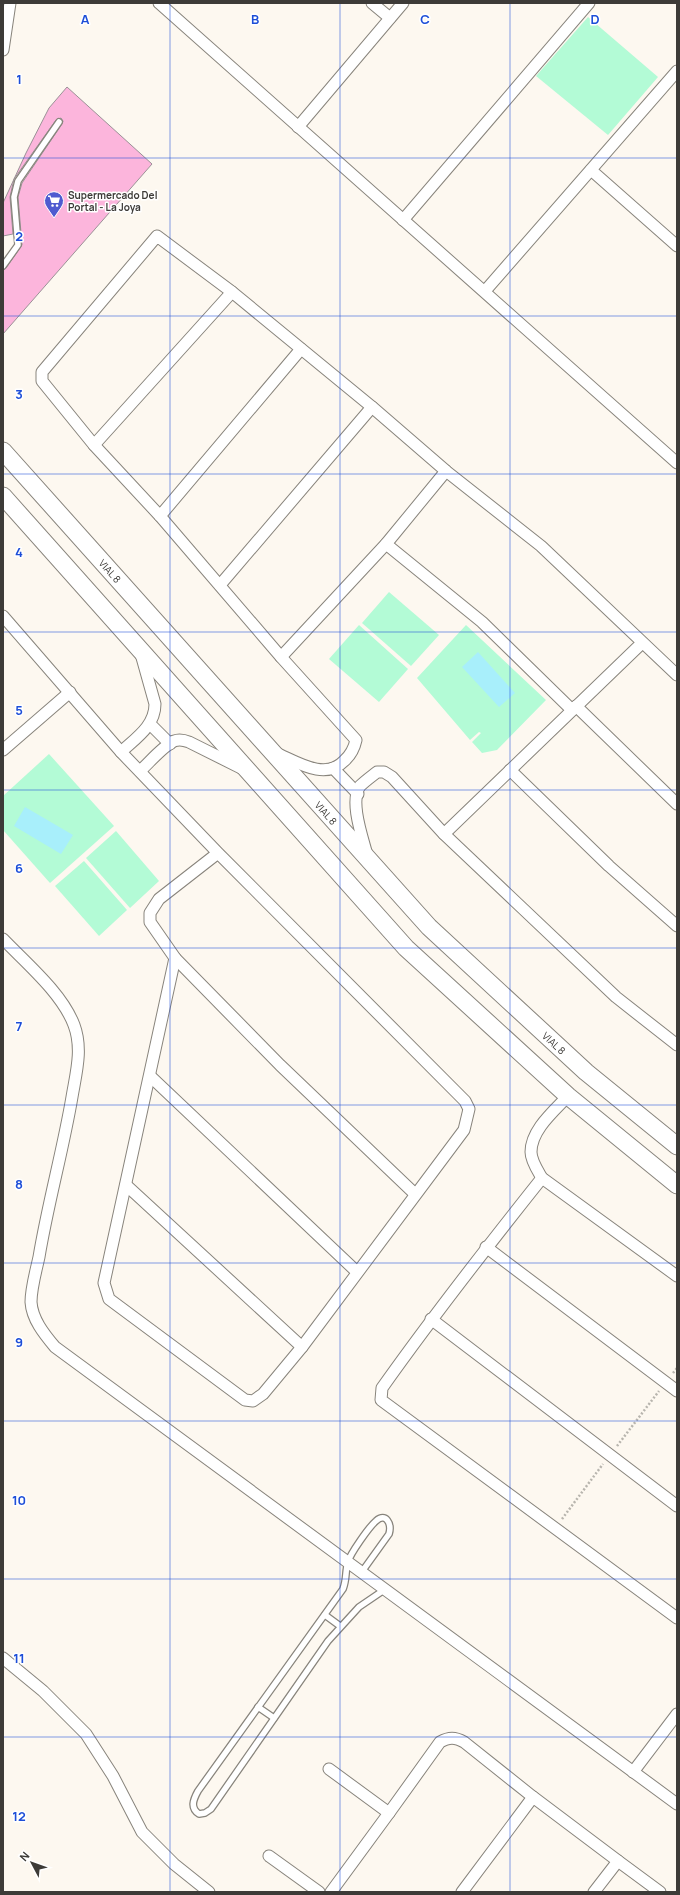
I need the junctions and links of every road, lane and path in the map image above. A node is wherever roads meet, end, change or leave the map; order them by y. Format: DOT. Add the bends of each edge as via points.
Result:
graph roads {
  1 [pos="10,3"];
  2 [pos="159,3"];
  3 [pos="372,3"];
  4 [pos="403,3"];
  5 [pos="589,3"];
  6 [pos="390,18"];
  7 [pos="3,50"];
  8 [pos="677,71"];
  9 [pos="59,122"];
  10 [pos="298,127"];
  11 [pos="591,170"];
  12 [pos="403,220"];
  13 [pos="677,246"];
  14 [pos="11,258"];
  15 [pos="3,259"];
  16 [pos="3,266"];
  17 [pos="485,291"];
  18 [pos="232,292"];
  19 [pos="302,349"];
  20 [pos="372,407"];
  21 [pos="94,445"];
  22 [pos="3,451"];
  23 [pos="677,463"];
  24 [pos="446,471"];
  25 [pos="3,496"];
  26 [pos="160,516"];
  27 [pos="386,544"];
  28 [pos="220,585"];
  29 [pos="3,616"];
  30 [pos="642,643"];
  31 [pos="140,652"];
  32 [pos="281,657"];
  33 [pos="677,675"];
  34 [pos="70,692"];
  35 [pos="574,708"];
  36 [pos="150,724"];
  37 [pos="170,744"];
  38 [pos="3,750"];
  39 [pos="270,751"];
  40 [pos="121,752"];
  41 [pos="333,768"];
  42 [pos="245,770"];
  43 [pos="510,770"];
  44 [pos="140,771"];
  45 [pos="358,794"];
  46 [pos="677,804"];
  47 [pos="444,834"];
  48 [pos="218,853"];
  49 [pos="368,859"];
  50 [pos="677,926"];
  51 [pos="3,939"];
  52 [pos="175,958"];
  53 [pos="677,1045"];
  54 [pos="150,1076"];
  55 [pos="568,1096"];
  56 [pos="677,1146"];
  57 [pos="542,1178"];
  58 [pos="126,1185"];
  59 [pos="677,1185"];
  60 [pos="415,1194"];
  61 [pos="486,1247"];
  62 [pos="357,1272"];
  63 [pos="677,1276"];
  64 [pos="431,1319"];
  65 [pos="302,1347"];
  66 [pos="677,1391"];
  67 [pos="677,1506"];
  68 [pos="348,1562"];
  69 [pos="362,1573"];
  70 [pos="384,1590"];
  71 [pos="325,1615"];
  72 [pos="677,1618"];
  73 [pos="340,1626"];
  74 [pos="3,1658"];
  75 [pos="258,1707"];
  76 [pos="677,1714"];
  77 [pos="274,1718"];
  78 [pos="329,1769"];
  79 [pos="633,1772"];
  80 [pos="533,1797"];
  81 [pos="677,1804"];
  82 [pos="389,1813"];
  83 [pos="269,1856"];
  84 [pos="618,1861"];
  85 [pos="209,1892"];
  86 [pos="319,1892"];
  87 [pos="331,1892"];
  88 [pos="462,1892"];
  89 [pos="594,1892"];
  90 [pos="660,1892"];
  1 -- 7 [label="street"];
  2 -- 10 [label="street"];
  3 -- 6 [label="street"];
  4 -- 6 [label="street"];
  5 -- 12 [label="street"];
  6 -- 10 [label="street"];
  8 -- 11 [label="street"];
  9 -- 14 [label="lane" via="18,181 14,198 18,245"];
  10 -- 12 [label="street"];
  11 -- 13 [label="street"];
  11 -- 17 [label="street"];
  12 -- 17 [label="street"];
  14 -- 15 [label="lane"];
  14 -- 16 [label="lane"];
  17 -- 23 [label="street"];
  18 -- 19 [label="street"];
  18 -- 21 [label="street"];
  18 -- 21 [label="street" via="160,237 154,238 42,372 42,382"];
  19 -- 20 [label="street"];
  19 -- 26 [label="street"];
  20 -- 24 [label="street"];
  20 -- 28 [label="street"];
  21 -- 26 [label="street"];
  22 -- 39 [label="main road, VIAL 8"];
  24 -- 27 [label="street"];
  24 -- 30 [label="street" via="541,546"];
  25 -- 31 [label="main road"];
  26 -- 28 [label="street"];
  27 -- 32 [label="street"];
  27 -- 35 [label="street" via="482,622"];
  28 -- 32 [label="street"];
  29 -- 34 [label="street"];
  30 -- 33 [label="street"];
  30 -- 35 [label="street"];
  31 -- 36 [label="street" via="155,704 155,713"];
  31 -- 42 [label="main road"];
  32 -- 41 [label="street" via="356,740 350,756 340,766"];
  34 -- 38 [label="street"];
  34 -- 40 [label="street"];
  35 -- 43 [label="street"];
  35 -- 46 [label="street"];
  36 -- 37 [label="street"];
  36 -- 40 [label="street"];
  37 -- 42 [label="street" via="181,740 189,742"];
  37 -- 44 [label="street"];
  39 -- 41 [label="street" via="317,770"];
  39 -- 49 [label="main road, VIAL 8"];
  40 -- 44 [label="street"];
  41 -- 45 [label="street"];
  42 -- 55 [label="main road" via="406,948"];
  43 -- 47 [label="street"];
  43 -- 50 [label="street" via="609,866"];
  44 -- 48 [label="street"];
  45 -- 47 [label="street" via="360,786 378,772 384,772"];
  45 -- 49 [label="street" via="357,815"];
  47 -- 53 [label="street" via="616,997"];
  48 -- 52 [label="street" via="159,899 150,913 150,922"];
  48 -- 60 [label="street" via="465,1101 469,1109 464,1130"];
  49 -- 56 [label="main road, VIAL 8" via="429,927 586,1072"];
  51 -- 68 [label="street" via="63,1004 74,1025 79,1056 31,1302 36,1322 54,1347"];
  52 -- 54 [label="street"];
  52 -- 60 [label="street" via="280,1065"];
  54 -- 58 [label="street"];
  54 -- 62 [label="street"];
  55 -- 57 [label="street" via="538,1130 533,1142 531,1153"];
  55 -- 59 [label="main road"];
  57 -- 61 [label="street"];
  57 -- 63 [label="street"];
  58 -- 65 [label="street"];
  58 -- 65 [label="street" via="104,1283 109,1299 245,1400 253,1401 263,1394"];
  60 -- 62 [label="street"];
  61 -- 64 [label="street"];
  61 -- 66 [label="street"];
  62 -- 65 [label="street"];
  64 -- 67 [label="street"];
  64 -- 72 [label="street" via="382,1388 381,1400"];
  68 -- 69 [label="street"];
  68 -- 69 [label="lane" via="376,1521 385,1519 390,1523 389,1534"];
  68 -- 71 [label="lane" via="343,1589"];
  69 -- 70 [label="street"];
  70 -- 73 [label="lane" via="366,1600"];
  70 -- 79 [label="street"];
  71 -- 73 [label="lane"];
  71 -- 75 [label="lane"];
  73 -- 77 [label="lane"];
  74 -- 85 [label="street" via="43,1691 86,1734 113,1776 142,1832 174,1864"];
  75 -- 77 [label="lane"];
  75 -- 77 [label="lane" via="196,1795 193,1804 199,1814 211,1809"];
  76 -- 79 [label="street"];
  78 -- 82 [label="street"];
  79 -- 81 [label="street"];
  80 -- 82 [label="street" via="464,1742 449,1738 440,1742"];
  80 -- 84 [label="street"];
  80 -- 88 [label="street"];
  82 -- 87 [label="street"];
  83 -- 86 [label="street"];
  84 -- 89 [label="street"];
  84 -- 90 [label="street"];
}
